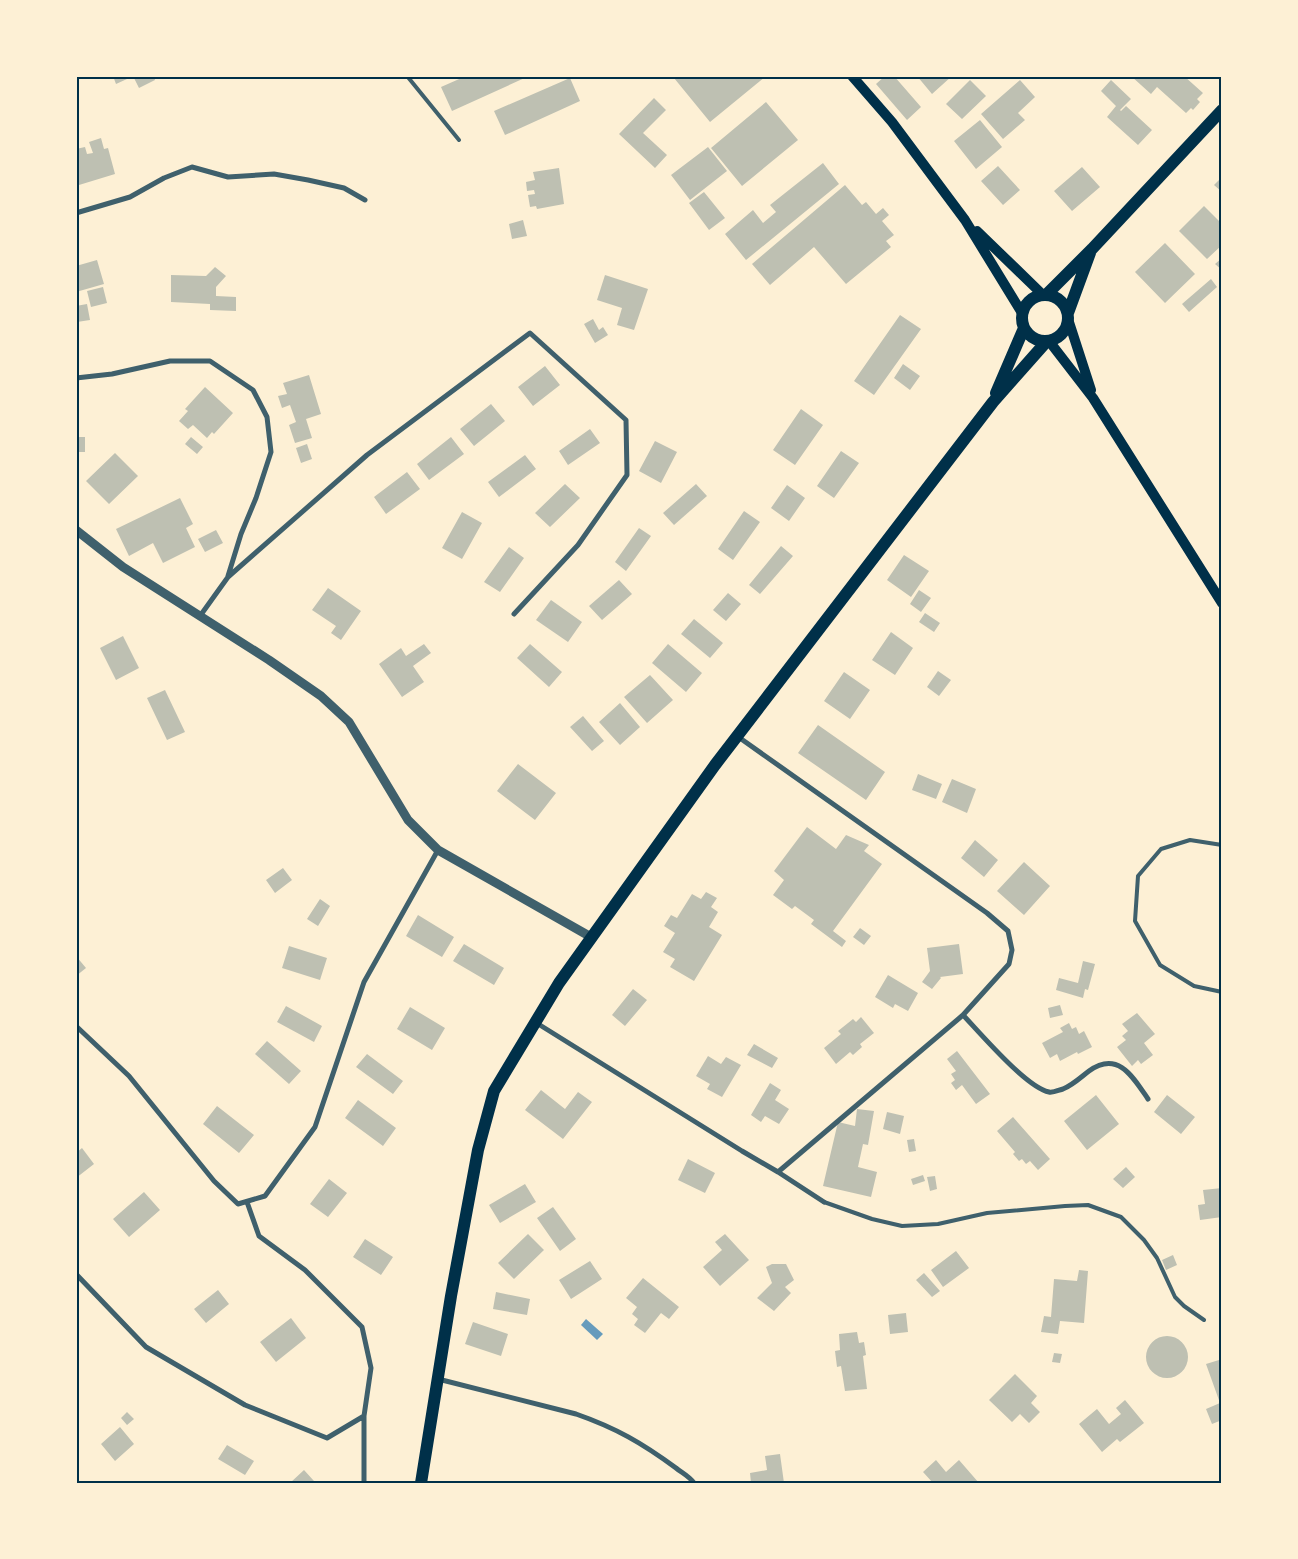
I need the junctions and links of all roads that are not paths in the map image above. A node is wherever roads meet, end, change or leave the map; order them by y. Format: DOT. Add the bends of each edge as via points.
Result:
graph roads {
  1 [pos="408,76"];
  2 [pos="852,76"];
  3 [pos="1222,110"];
  4 [pos="459,140"];
  5 [pos="365,200"];
  6 [pos="76,212"];
  7 [pos="965,220"];
  8 [pos="1092,249"];
  9 [pos="1045,295"];
  10 [pos="1022,313"];
  11 [pos="1068,316"];
  12 [pos="1024,328"];
  13 [pos="1048,341"];
  14 [pos="76,378"];
  15 [pos="1093,398"];
  16 [pos="993,402"];
  17 [pos="76,530"];
  18 [pos="228,577"];
  19 [pos="1222,603"];
  20 [pos="514,614"];
  21 [pos="200,616"];
  22 [pos="737,736"];
  23 [pos="1222,845"];
  24 [pos="438,850"];
  25 [pos="591,937"];
  26 [pos="1222,992"];
  27 [pos="963,1015"];
  28 [pos="534,1022"];
  29 [pos="76,1026"];
  30 [pos="1148,1098"];
  31 [pos="778,1172"];
  32 [pos="247,1202"];
  33 [pos="824,1202"];
  34 [pos="76,1274"];
  35 [pos="1204,1320"];
  36 [pos="438,1379"];
  37 [pos="364,1416"];
  38 [pos="364,1483"];
  39 [pos="421,1483"];
  40 [pos="694,1483"];
  1 -- 4 [label="lane"];
  2 -- 7 [label="main road" via="892,122"];
  3 -- 8 [label="highway"];
  5 -- 6 [label="street" via="344,188 308,180 274,174 228,177 192,167 130,197"];
  7 -- 9 [label="main road"];
  7 -- 10 [label="main road"];
  8 -- 9 [label="highway"];
  8 -- 11 [label="highway"];
  9 -- 10 [label="highway" via="1030,300"];
  9 -- 11 [label="highway" via="1060,300"];
  10 -- 12 [label="highway"];
  11 -- 13 [label="highway" via="1062,334"];
  11 -- 15 [label="main road"];
  12 -- 13 [label="highway" via="1033,338"];
  12 -- 16 [label="highway"];
  13 -- 15 [label="main road"];
  13 -- 16 [label="highway"];
  14 -- 18 [label="street" via="170,361 210,361 253,390 267,417 271,452"];
  15 -- 19 [label="main road"];
  16 -- 22 [label="highway"];
  17 -- 21 [label="street" via="123,568"];
  18 -- 20 [label="street" via="368,454 530,333 626,420 627,475 578,545"];
  18 -- 21 [label="street"];
  21 -- 24 [label="street" via="321,696 349,722 408,820"];
  22 -- 25 [label="highway"];
  22 -- 27 [label="street" via="1008,931 1012,950 1009,964"];
  23 -- 26 [label="lane" via="1190,840 1161,849 1138,876 1135,921 1160,965 1194,986"];
  24 -- 25 [label="street"];
  24 -- 32 [label="street" via="364,982 315,1127 265,1196"];
  25 -- 28 [label="highway"];
  27 -- 30 [label="street" via="1036,1087 1051,1093 1067,1087 1091,1069 1115,1063 1129,1072"];
  27 -- 31 [label="street"];
  28 -- 31 [label="street"];
  28 -- 36 [label="highway" via="494,1091 478,1150"];
  29 -- 32 [label="street" via="129,1076 214,1181 238,1204"];
  31 -- 33 [label="street"];
  32 -- 37 [label="street" via="259,1236 305,1270 362,1327 372,1368"];
  33 -- 35 [label="lane" via="902,1226 938,1224 987,1213 1088,1205 1121,1217 1157,1258 1175,1298"];
  34 -- 37 [label="street" via="146,1347 245,1405 327,1438"];
  36 -- 39 [label="highway"];
  36 -- 40 [label="street" via="594,1420 660,1455"];
  37 -- 38 [label="street"];
}
